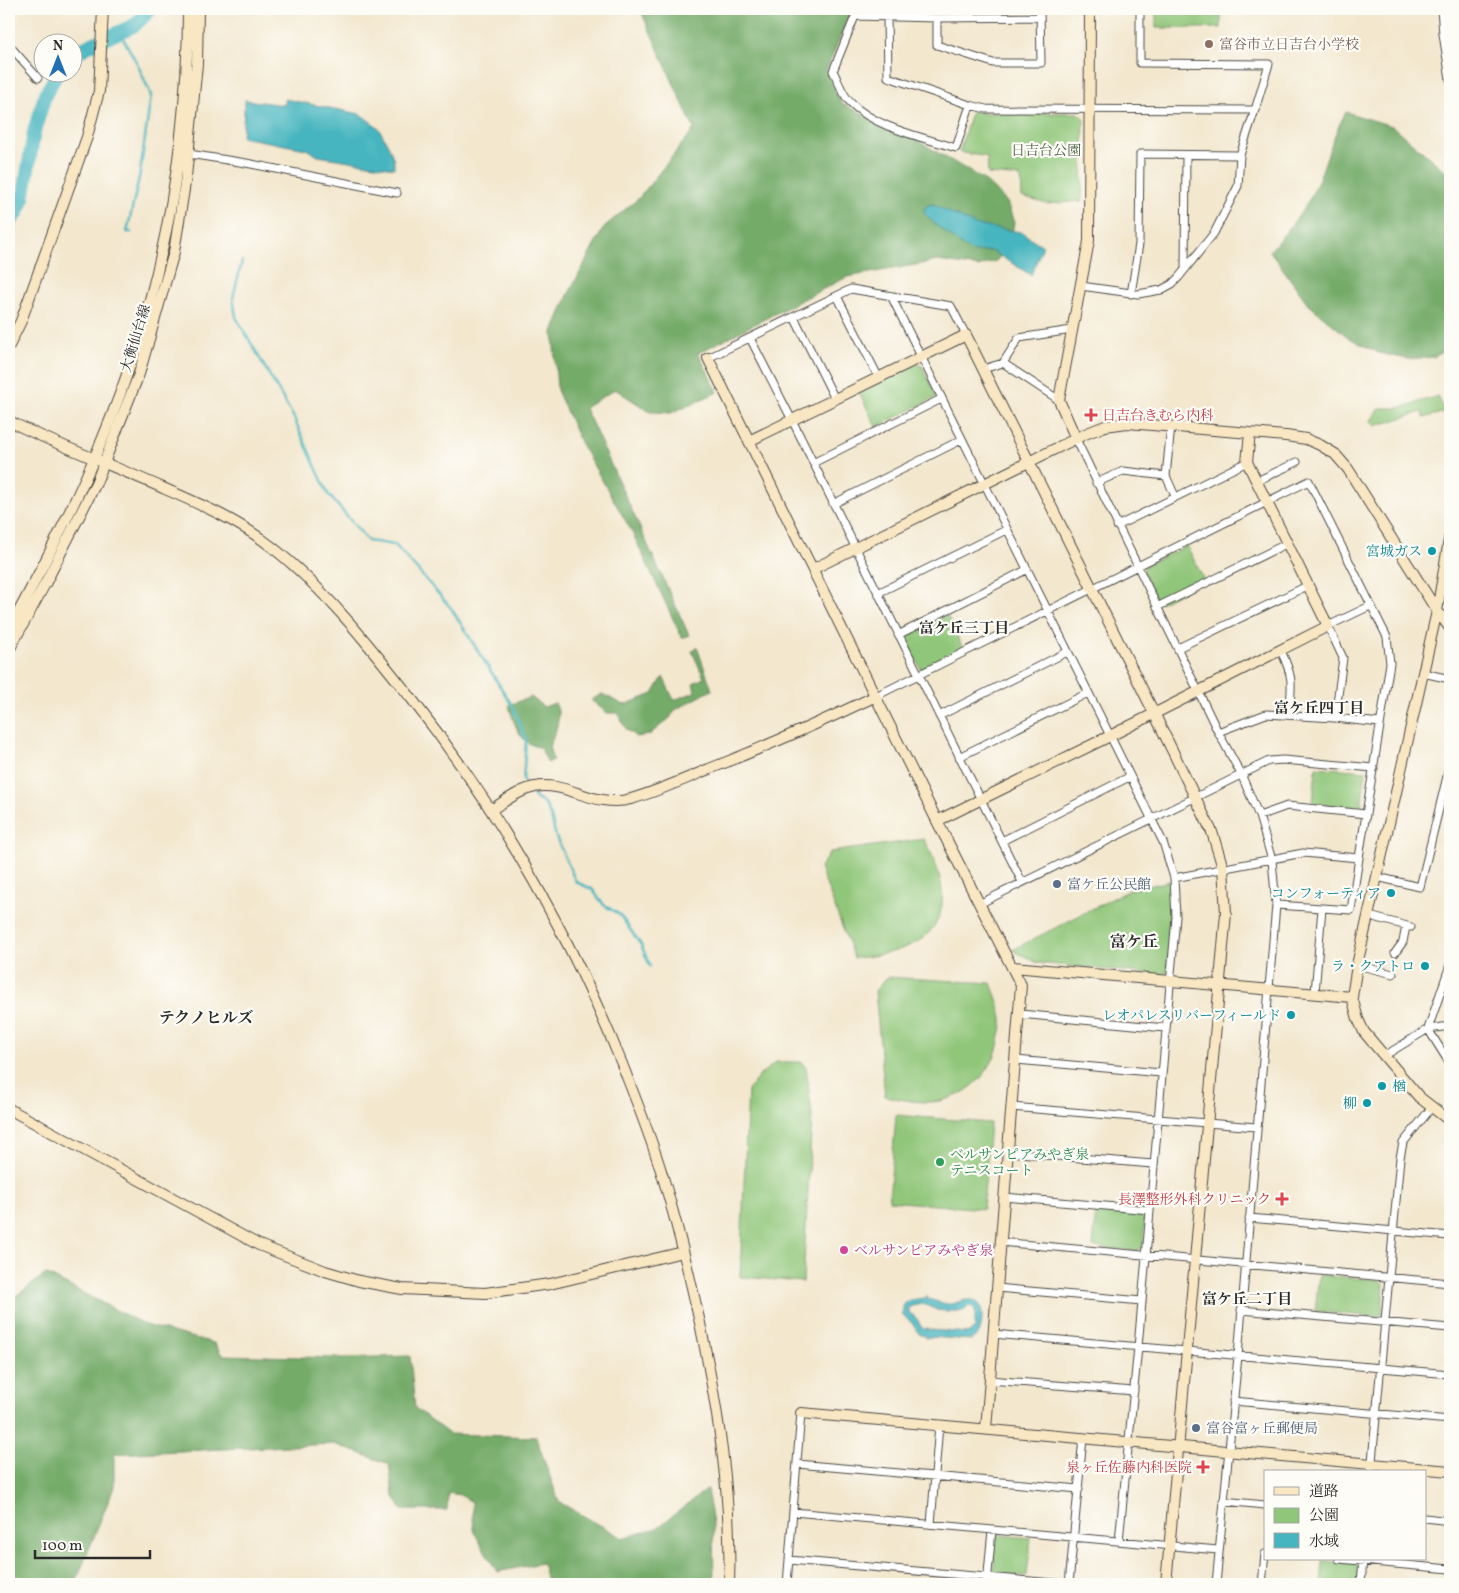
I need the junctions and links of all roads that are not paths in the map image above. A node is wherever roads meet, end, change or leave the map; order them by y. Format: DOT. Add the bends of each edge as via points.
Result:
graph roads {
  1 [pos="103,9"];
  2 [pos="188,9"];
  3 [pos="198,9"];
  4 [pos="858,9"];
  5 [pos="1040,9"];
  6 [pos="1090,9"];
  7 [pos="1140,9"];
  8 [pos="1441,9"];
  9 [pos="855,16"];
  10 [pos="887,17"];
  11 [pos="1040,17"];
  12 [pos="937,18"];
  13 [pos="9,45"];
  14 [pos="32,71"];
  15 [pos="1450,79"];
  16 [pos="970,105"];
  17 [pos="1090,110"];
  18 [pos="1256,110"];
  19 [pos="189,154"];
  20 [pos="1186,155"];
  21 [pos="1240,155"];
  22 [pos="397,193"];
  23 [pos="1185,270"];
  24 [pos="1081,286"];
  25 [pos="1130,294"];
  26 [pos="837,296"];
  27 [pos="891,296"];
  28 [pos="794,317"];
  29 [pos="1072,330"];
  30 [pos="966,335"];
  31 [pos="750,338"];
  32 [pos="9,346"];
  33 [pos="921,357"];
  34 [pos="708,358"];
  35 [pos="1003,363"];
  36 [pos="983,369"];
  37 [pos="879,378"];
  38 [pos="835,399"];
  39 [pos="941,399"];
  40 [pos="1059,400"];
  41 [pos="792,420"];
  42 [pos="9,421"];
  43 [pos="1171,426"];
  44 [pos="1250,433"];
  45 [pos="1076,439"];
  46 [pos="962,440"];
  47 [pos="749,441"];
  48 [pos="99,461"];
  49 [pos="1029,462"];
  50 [pos="1247,462"];
  51 [pos="1297,462"];
  52 [pos="813,463"];
  53 [pos="1166,476"];
  54 [pos="1257,481"];
  55 [pos="1096,484"];
  56 [pos="984,485"];
  57 [pos="1176,496"];
  58 [pos="1267,502"];
  59 [pos="833,504"];
  60 [pos="1116,526"];
  61 [pos="1006,530"];
  62 [pos="1450,534"];
  63 [pos="1288,543"];
  64 [pos="856,548"];
  65 [pos="1448,565"];
  66 [pos="1137,566"];
  67 [pos="813,569"];
  68 [pos="1026,570"];
  69 [pos="1309,585"];
  70 [pos="1092,589"];
  71 [pos="878,593"];
  72 [pos="1370,606"];
  73 [pos="1157,607"];
  74 [pos="1047,611"];
  75 [pos="1437,611"];
  76 [pos="1328,626"];
  77 [pos="1450,628"];
  78 [pos="9,630"];
  79 [pos="898,635"];
  80 [pos="1178,648"];
  81 [pos="9,650"];
  82 [pos="1281,651"];
  83 [pos="1067,652"];
  84 [pos="1423,673"];
  85 [pos="919,676"];
  86 [pos="1450,679"];
  87 [pos="1198,690"];
  88 [pos="1088,693"];
  89 [pos="876,696"];
  90 [pos="1154,713"];
  91 [pos="1289,714"];
  92 [pos="939,716"];
  93 [pos="1335,718"];
  94 [pos="1380,723"];
  95 [pos="1218,732"];
  96 [pos="1110,736"];
  97 [pos="959,757"];
  98 [pos="1450,764"];
  99 [pos="1374,768"];
  100 [pos="1241,774"];
  101 [pos="1129,777"];
  102 [pos="1196,796"];
  103 [pos="980,800"];
  104 [pos="491,810"];
  105 [pos="1366,814"];
  106 [pos="1259,816"];
  107 [pos="1151,818"];
  108 [pos="937,820"];
  109 [pos="1002,841"];
  110 [pos="1358,858"];
  111 [pos="1272,860"];
  112 [pos="1222,868"];
  113 [pos="1377,877"];
  114 [pos="1174,878"];
  115 [pos="1022,882"];
  116 [pos="979,904"];
  117 [pos="1276,905"];
  118 [pos="1322,908"];
  119 [pos="1369,916"];
  120 [pos="1395,953"];
  121 [pos="1357,965"];
  122 [pos="1450,965"];
  123 [pos="1013,967"];
  124 [pos="1393,974"];
  125 [pos="1170,981"];
  126 [pos="1219,984"];
  127 [pos="1270,989"];
  128 [pos="1315,993"];
  129 [pos="1352,997"];
  130 [pos="1020,1014"];
  131 [pos="1450,1026"];
  132 [pos="1165,1028"];
  133 [pos="1428,1029"];
  134 [pos="1384,1056"];
  135 [pos="1016,1060"];
  136 [pos="1450,1064"];
  137 [pos="1161,1073"];
  138 [pos="1012,1106"];
  139 [pos="1432,1107"];
  140 [pos="9,1109"];
  141 [pos="1157,1119"];
  142 [pos="1450,1121"];
  143 [pos="1207,1123"];
  144 [pos="1256,1127"];
  145 [pos="1008,1152"];
  146 [pos="1154,1164"];
  147 [pos="1004,1197"];
  148 [pos="1150,1210"];
  149 [pos="1249,1218"];
  150 [pos="1393,1231"];
  151 [pos="1450,1236"];
  152 [pos="1000,1242"];
  153 [pos="683,1252"];
  154 [pos="1146,1256"];
  155 [pos="1195,1260"];
  156 [pos="1244,1264"];
  157 [pos="1389,1277"];
  158 [pos="1450,1283"];
  159 [pos="997,1288"];
  160 [pos="1142,1301"];
  161 [pos="1241,1310"];
  162 [pos="1386,1323"];
  163 [pos="1450,1328"];
  164 [pos="993,1334"];
  165 [pos="1138,1347"];
  166 [pos="1187,1351"];
  167 [pos="1238,1356"];
  168 [pos="1381,1368"];
  169 [pos="1450,1374"];
  170 [pos="989,1380"];
  171 [pos="1134,1391"];
  172 [pos="1233,1401"];
  173 [pos="801,1413"];
  174 [pos="1377,1414"];
  175 [pos="1450,1420"];
  176 [pos="939,1425"];
  177 [pos="986,1429"];
  178 [pos="1083,1438"];
  179 [pos="1129,1442"];
  180 [pos="1178,1446"];
  181 [pos="1228,1450"];
  182 [pos="797,1464"];
  183 [pos="1371,1468"];
  184 [pos="1450,1470"];
  185 [pos="935,1476"];
  186 [pos="1079,1489"];
  187 [pos="1223,1501"];
  188 [pos="1264,1504"];
  189 [pos="793,1512"];
  190 [pos="1426,1518"];
  191 [pos="1450,1521"];
  192 [pos="931,1524"];
  193 [pos="992,1530"];
  194 [pos="1075,1537"];
  195 [pos="1120,1541"];
  196 [pos="1170,1546"];
  197 [pos="1218,1550"];
  198 [pos="789,1560"];
  199 [pos="1264,1560"];
  200 [pos="1363,1560"];
  201 [pos="1450,1569"];
  202 [pos="987,1581"];
  203 [pos="728,1584"];
  204 [pos="787,1584"];
  205 [pos="1068,1584"];
  206 [pos="1166,1584"];
  207 [pos="1216,1584"];
  208 [pos="1262,1584"];
  209 [pos="1362,1584"];
  1 -- 32 [label="street" via="98,91 87,137 21,321"];
  2 -- 48 [label="street, 大衡仙台線" via="187,66 178,164 161,259"];
  3 -- 19 [label="street, 大衡仙台線"];
  4 -- 9 [label="street"];
  5 -- 11 [label="street"];
  6 -- 17 [label="street"];
  7 -- 18 [label="street" via="1140,63 1269,64"];
  8 -- 15 [label="street"];
  9 -- 10 [label="street"];
  9 -- 16 [label="street" via="833,71 848,101 867,115 896,129 956,148"];
  10 -- 12 [label="street"];
  10 -- 16 [label="street" via="888,77"];
  11 -- 12 [label="street"];
  11 -- 12 [label="street" via="1041,63 993,63 937,46"];
  13 -- 14 [label="street"];
  16 -- 17 [label="street" via="986,109"];
  17 -- 18 [label="street"];
  17 -- 24 [label="street" via="1088,241"];
  18 -- 21 [label="street"];
  19 -- 22 [label="street"];
  19 -- 48 [label="street, 大衡仙台線" via="174,252 139,374"];
  20 -- 21 [label="street"];
  20 -- 23 [label="street"];
  20 -- 25 [label="street" via="1140,154 1139,244"];
  21 -- 23 [label="street" via="1238,186 1214,234"];
  23 -- 25 [label="street" via="1161,290"];
  24 -- 25 [label="street"];
  24 -- 29 [label="street"];
  26 -- 27 [label="street" via="851,289"];
  26 -- 28 [label="street"];
  26 -- 37 [label="street"];
  27 -- 30 [label="street" via="951,306"];
  27 -- 33 [label="street"];
  28 -- 31 [label="street"];
  28 -- 38 [label="street"];
  29 -- 35 [label="street" via="1019,338"];
  29 -- 40 [label="street"];
  30 -- 33 [label="street"];
  30 -- 36 [label="street"];
  31 -- 34 [label="street"];
  31 -- 41 [label="street"];
  33 -- 37 [label="street"];
  33 -- 39 [label="street"];
  34 -- 47 [label="street"];
  35 -- 36 [label="street"];
  35 -- 40 [label="street"];
  36 -- 49 [label="street"];
  37 -- 38 [label="street"];
  38 -- 41 [label="street"];
  39 -- 46 [label="street"];
  39 -- 52 [label="street"];
  40 -- 45 [label="street"];
  41 -- 47 [label="street"];
  41 -- 52 [label="street"];
  42 -- 48 [label="street"];
  43 -- 44 [label="street"];
  43 -- 45 [label="street" via="1112,424"];
  43 -- 53 [label="street"];
  44 -- 50 [label="street"];
  44 -- 75 [label="street" via="1306,439 1335,454 1359,485"];
  45 -- 49 [label="street"];
  45 -- 55 [label="street"];
  46 -- 56 [label="street"];
  46 -- 59 [label="street"];
  47 -- 67 [label="street"];
  48 -- 78 [label="street, 大衡仙台線"];
  48 -- 81 [label="street, 大衡仙台線" via="45,584"];
  48 -- 104 [label="street" via="234,521 296,567 381,660 435,729"];
  49 -- 56 [label="street"];
  49 -- 70 [label="street"];
  50 -- 54 [label="street"];
  50 -- 57 [label="street"];
  51 -- 54 [label="street"];
  52 -- 59 [label="street"];
  53 -- 55 [label="street" via="1122,471"];
  53 -- 57 [label="street"];
  54 -- 58 [label="street"];
  55 -- 60 [label="street"];
  56 -- 61 [label="street"];
  56 -- 64 [label="street"];
  57 -- 60 [label="street"];
  58 -- 63 [label="street"];
  58 -- 66 [label="street"];
  58 -- 72 [label="street" via="1309,481"];
  59 -- 64 [label="street"];
  60 -- 66 [label="street"];
  61 -- 68 [label="street"];
  61 -- 71 [label="street"];
  62 -- 65 [label="street"];
  63 -- 69 [label="street"];
  63 -- 73 [label="street"];
  64 -- 67 [label="street"];
  64 -- 71 [label="street"];
  65 -- 75 [label="street"];
  66 -- 70 [label="street"];
  66 -- 73 [label="street"];
  67 -- 89 [label="street"];
  68 -- 74 [label="street"];
  68 -- 79 [label="street"];
  69 -- 76 [label="street"];
  69 -- 80 [label="street"];
  70 -- 74 [label="street"];
  70 -- 90 [label="street"];
  71 -- 79 [label="street"];
  72 -- 76 [label="street"];
  72 -- 94 [label="street" via="1388,637 1390,651"];
  73 -- 80 [label="street"];
  74 -- 83 [label="street"];
  74 -- 85 [label="street"];
  75 -- 77 [label="street"];
  75 -- 84 [label="street"];
  76 -- 82 [label="street"];
  76 -- 93 [label="street" via="1343,658"];
  79 -- 85 [label="street"];
  80 -- 87 [label="street"];
  82 -- 87 [label="street"];
  82 -- 91 [label="street" via="1290,669 1292,684"];
  83 -- 88 [label="street"];
  83 -- 92 [label="street"];
  84 -- 86 [label="street"];
  84 -- 113 [label="street"];
  85 -- 89 [label="street"];
  85 -- 92 [label="street"];
  87 -- 90 [label="street"];
  87 -- 95 [label="street"];
  88 -- 96 [label="street"];
  88 -- 97 [label="street"];
  89 -- 104 [label="street" via="783,739 630,799 603,801 547,786 535,786"];
  89 -- 108 [label="street"];
  90 -- 96 [label="street"];
  90 -- 102 [label="street"];
  91 -- 93 [label="street"];
  91 -- 95 [label="street" via="1266,714"];
  92 -- 97 [label="street"];
  93 -- 94 [label="street"];
  94 -- 99 [label="street"];
  95 -- 100 [label="street"];
  96 -- 101 [label="street"];
  96 -- 103 [label="street"];
  97 -- 103 [label="street"];
  98 -- 113 [label="street" via="1420,886"];
  99 -- 100 [label="street" via="1283,760 1270,761"];
  99 -- 105 [label="street"];
  100 -- 102 [label="street"];
  100 -- 106 [label="street"];
  101 -- 107 [label="street"];
  101 -- 109 [label="street"];
  102 -- 107 [label="street"];
  102 -- 112 [label="street" via="1212,832"];
  103 -- 108 [label="street"];
  103 -- 109 [label="street"];
  104 -- 153 [label="street" via="569,945 602,1015 662,1173"];
  105 -- 106 [label="street" via="1288,806"];
  105 -- 110 [label="street"];
  106 -- 111 [label="street"];
  107 -- 114 [label="street" via="1163,842"];
  107 -- 115 [label="street"];
  108 -- 116 [label="street"];
  109 -- 115 [label="street"];
  110 -- 111 [label="street" via="1303,853"];
  110 -- 118 [label="street" via="1351,910"];
  111 -- 112 [label="street"];
  111 -- 117 [label="street"];
  112 -- 114 [label="street"];
  112 -- 126 [label="street" via="1226,913"];
  113 -- 119 [label="street"];
  114 -- 125 [label="street" via="1176,917"];
  115 -- 116 [label="street"];
  116 -- 123 [label="street"];
  117 -- 118 [label="street"];
  117 -- 127 [label="street"];
  118 -- 128 [label="street"];
  119 -- 120 [label="street" via="1408,926"];
  119 -- 121 [label="street"];
  121 -- 124 [label="street"];
  121 -- 129 [label="street"];
  122 -- 133 [label="street"];
  123 -- 125 [label="street"];
  123 -- 130 [label="street" via="1021,985"];
  125 -- 126 [label="street"];
  125 -- 132 [label="street"];
  126 -- 127 [label="street"];
  126 -- 143 [label="street"];
  127 -- 128 [label="street"];
  127 -- 144 [label="street"];
  128 -- 129 [label="street"];
  129 -- 134 [label="street" via="1364,1032"];
  130 -- 132 [label="street"];
  130 -- 135 [label="street"];
  131 -- 133 [label="street"];
  132 -- 137 [label="street"];
  133 -- 134 [label="street"];
  133 -- 136 [label="street"];
  134 -- 139 [label="street" via="1419,1097"];
  135 -- 137 [label="street"];
  135 -- 138 [label="street"];
  137 -- 141 [label="street"];
  138 -- 141 [label="street"];
  138 -- 145 [label="street"];
  139 -- 142 [label="street"];
  139 -- 150 [label="street" via="1403,1143"];
  140 -- 153 [label="street" via="259,1245 309,1266 359,1281 402,1289 492,1292 550,1284"];
  141 -- 143 [label="street"];
  141 -- 146 [label="street"];
  143 -- 144 [label="street"];
  143 -- 155 [label="street"];
  144 -- 149 [label="street"];
  145 -- 146 [label="street"];
  145 -- 147 [label="street"];
  146 -- 148 [label="street"];
  147 -- 148 [label="street"];
  147 -- 152 [label="street"];
  148 -- 154 [label="street"];
  149 -- 150 [label="street"];
  149 -- 156 [label="street"];
  150 -- 151 [label="street"];
  150 -- 157 [label="street"];
  152 -- 154 [label="street"];
  152 -- 159 [label="street"];
  153 -- 203 [label="street" via="707,1357 722,1448 730,1539"];
  154 -- 155 [label="street"];
  154 -- 160 [label="street"];
  155 -- 156 [label="street"];
  155 -- 166 [label="street"];
  156 -- 157 [label="street"];
  156 -- 161 [label="street"];
  157 -- 158 [label="street"];
  157 -- 162 [label="street"];
  159 -- 160 [label="street"];
  159 -- 164 [label="street"];
  160 -- 165 [label="street"];
  161 -- 162 [label="street"];
  161 -- 167 [label="street"];
  162 -- 163 [label="street"];
  162 -- 168 [label="street"];
  164 -- 165 [label="street"];
  164 -- 170 [label="street"];
  165 -- 166 [label="street"];
  165 -- 171 [label="street"];
  166 -- 167 [label="street"];
  166 -- 180 [label="street"];
  167 -- 168 [label="street"];
  167 -- 172 [label="street"];
  168 -- 169 [label="street"];
  168 -- 174 [label="street"];
  170 -- 171 [label="street"];
  170 -- 177 [label="street"];
  171 -- 179 [label="street"];
  172 -- 174 [label="street"];
  172 -- 181 [label="street"];
  173 -- 176 [label="street"];
  173 -- 182 [label="street"];
  174 -- 175 [label="street"];
  174 -- 183 [label="street"];
  176 -- 177 [label="street"];
  176 -- 185 [label="street"];
  177 -- 178 [label="street"];
  178 -- 179 [label="street"];
  178 -- 186 [label="street"];
  179 -- 180 [label="street"];
  179 -- 195 [label="street"];
  180 -- 181 [label="street"];
  180 -- 196 [label="street"];
  181 -- 183 [label="street"];
  181 -- 187 [label="street"];
  182 -- 185 [label="street"];
  182 -- 189 [label="street"];
  183 -- 184 [label="street"];
  185 -- 186 [label="street"];
  185 -- 192 [label="street"];
  186 -- 194 [label="street"];
  187 -- 188 [label="street"];
  187 -- 197 [label="street"];
  189 -- 192 [label="street"];
  189 -- 198 [label="street"];
  190 -- 191 [label="street"];
  192 -- 193 [label="street"];
  193 -- 194 [label="street"];
  193 -- 202 [label="street"];
  194 -- 195 [label="street"];
  194 -- 205 [label="street"];
  195 -- 196 [label="street"];
  196 -- 197 [label="street"];
  196 -- 206 [label="street"];
  197 -- 207 [label="street"];
  198 -- 202 [label="street"];
  198 -- 204 [label="street"];
  199 -- 208 [label="street"];
  200 -- 201 [label="street"];
  200 -- 209 [label="street"];
  202 -- 205 [label="street"];
}
